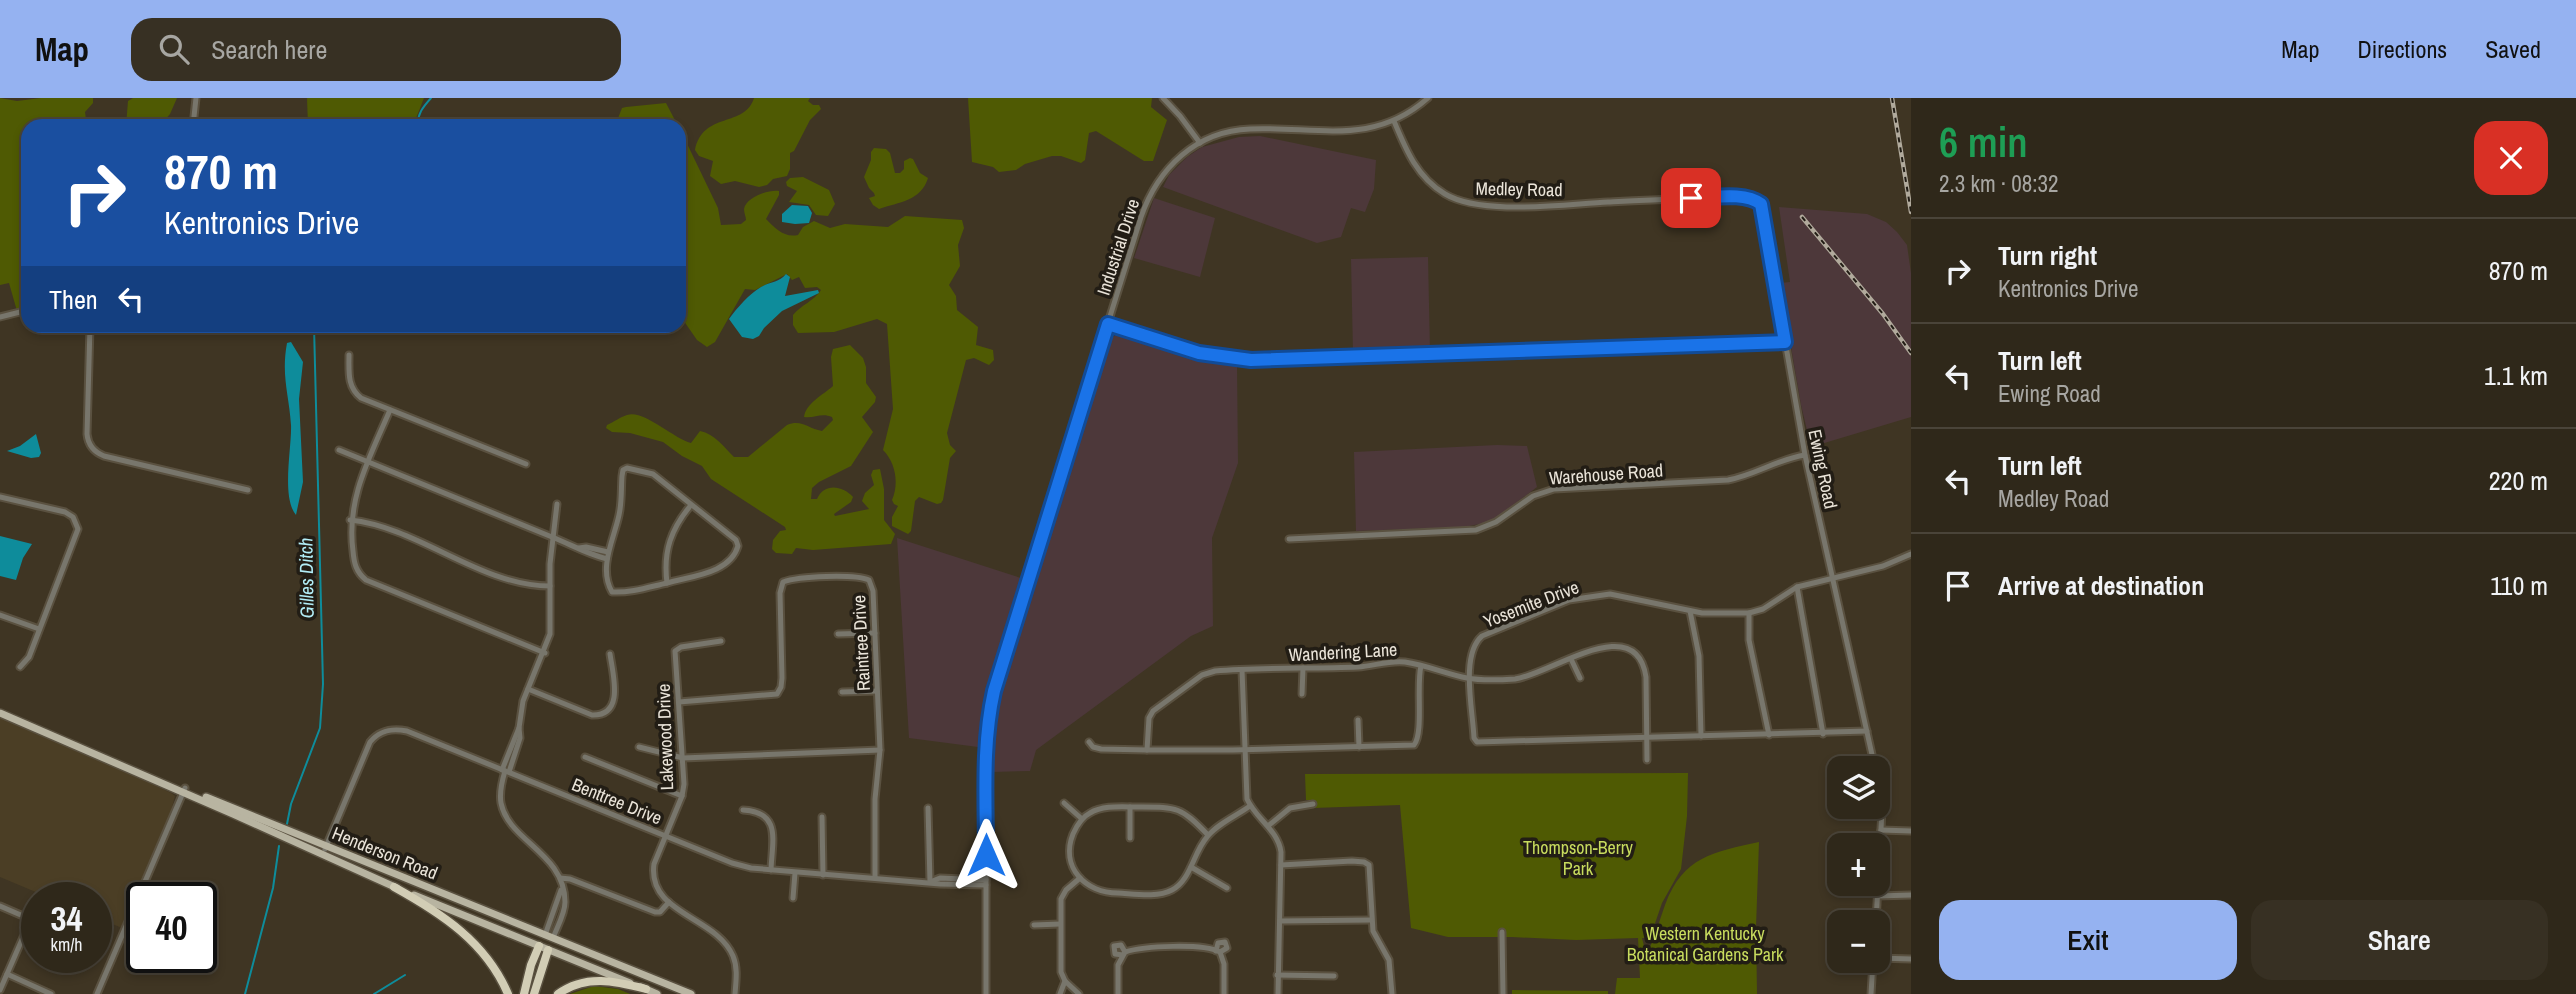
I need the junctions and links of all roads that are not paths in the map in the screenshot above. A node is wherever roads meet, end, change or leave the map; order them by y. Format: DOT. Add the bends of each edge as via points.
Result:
graph roads {
  1 [pos="196,98"];
  2 [pos="1163,98"];
  3 [pos="1428,98"];
  4 [pos="194,119"];
  5 [pos="1394,121"];
  6 [pos="1200,143"];
  7 [pos="1732,197"];
  8 [pos="21,312"];
  9 [pos="0,317"];
  10 [pos="1108,324"];
  11 [pos="90,333"];
  12 [pos="1785,342"];
  13 [pos="349,355"];
  14 [pos="390,410"];
  15 [pos="340,450"];
  16 [pos="1805,455"];
  17 [pos="368,462"];
  18 [pos="526,464"];
  19 [pos="248,490"];
  20 [pos="0,497"];
  21 [pos="557,505"];
  22 [pos="691,505"];
  23 [pos="350,520"];
  24 [pos="552,537"];
  25 [pos="1289,539"];
  26 [pos="1911,554"];
  27 [pos="608,556"];
  28 [pos="1833,578"];
  29 [pos="667,583"];
  30 [pos="550,586"];
  31 [pos="1797,587"];
  32 [pos="1690,611"];
  33 [pos="1749,614"];
  34 [pos="0,615"];
  35 [pos="39,629"];
  36 [pos="874,633"];
  37 [pos="838,634"];
  38 [pos="721,641"];
  39 [pos="544,653"];
  40 [pos="610,654"];
  41 [pos="1571,659"];
  42 [pos="1421,666"];
  43 [pos="20,667"];
  44 [pos="1303,668"];
  45 [pos="1242,670"];
  46 [pos="1471,678"];
  47 [pos="1580,678"];
  48 [pos="528,689"];
  49 [pos="877,691"];
  50 [pos="842,692"];
  51 [pos="1302,694"];
  52 [pos="678,702"];
  53 [pos="0,713"];
  54 [pos="1358,720"];
  55 [pos="1867,732"];
  56 [pos="1823,734"];
  57 [pos="1769,735"];
  58 [pos="1701,736"];
  59 [pos="1647,738"];
  60 [pos="1089,742"];
  61 [pos="639,747"];
  62 [pos="1359,747"];
  63 [pos="880,750"];
  64 [pos="1147,750"];
  65 [pos="1245,750"];
  66 [pos="1872,756"];
  67 [pos="585,757"];
  68 [pos="683,758"];
  69 [pos="1647,760"];
  70 [pos="505,771"];
  71 [pos="184,790"];
  72 [pos="682,796"];
  73 [pos="1064,803"];
  74 [pos="1313,804"];
  75 [pos="1250,806"];
  76 [pos="1130,807"];
  77 [pos="928,808"];
  78 [pos="743,810"];
  79 [pos="822,817"];
  80 [pos="1082,819"];
  81 [pos="1881,819"];
  82 [pos="1268,826"];
  83 [pos="1881,830"];
  84 [pos="1911,831"];
  85 [pos="1881,833"];
  86 [pos="666,835"];
  87 [pos="1208,835"];
  88 [pos="1130,838"];
  89 [pos="326,846"];
  90 [pos="322,856"];
  91 [pos="1281,865"];
  92 [pos="1191,867"];
  93 [pos="771,870"];
  94 [pos="795,873"];
  95 [pos="823,875"];
  96 [pos="560,878"];
  97 [pos="875,878"];
  98 [pos="1080,878"];
  99 [pos="930,882"];
  100 [pos="986,882"];
  101 [pos="394,887"];
  102 [pos="1227,888"];
  103 [pos="1911,895"];
  104 [pos="1877,896"];
  105 [pos="1890,896"];
  106 [pos="793,898"];
  107 [pos="669,902"];
  108 [pos="0,906"];
  109 [pos="1876,910"];
  110 [pos="21,915"];
  111 [pos="1371,920"];
  112 [pos="1280,921"];
  113 [pos="1060,924"];
  114 [pos="1034,925"];
  115 [pos="1502,932"];
  116 [pos="549,936"];
  117 [pos="21,946"];
  118 [pos="544,948"];
  119 [pos="1890,958"];
  120 [pos="1911,959"];
  121 [pos="1872,973"];
  122 [pos="7,974"];
  123 [pos="1277,975"];
  124 [pos="1334,976"];
  125 [pos="1065,981"];
  126 [pos="646,989"];
  127 [pos="0,990"];
  128 [pos="1075,993"];
  129 [pos="51,994"];
  130 [pos="97,994"];
  131 [pos="508,994"];
  132 [pos="524,994"];
  133 [pos="534,994"];
  134 [pos="558,994"];
  135 [pos="657,994"];
  136 [pos="691,994"];
  137 [pos="735,994"];
  138 [pos="986,994"];
  139 [pos="1060,994"];
  140 [pos="1118,994"];
  141 [pos="1224,994"];
  142 [pos="1278,994"];
  143 [pos="1392,994"];
  144 [pos="1503,994"];
  145 [pos="1871,994"];
  1 -- 4 [label="street"];
  2 -- 6 [label="street"];
  3 -- 5 [label="street"];
  5 -- 6 [label="street" via="1352,132 1241,129"];
  5 -- 7 [label="street, Medley Road" via="1409,157 1423,176 1447,195 1470,203 1513,206"];
  6 -- 10 [label="street, Industrial Drive" via="1168,167 1152,190"];
  7 -- 12 [label="street, Ewing Road" via="1752,199 1762,207"];
  8 -- 9 [label="street"];
  10 -- 12 [label="street" via="1199,353 1251,360"];
  10 -- 100 [label="street, Industrial Drive" via="991,701"];
  11 -- 19 [label="street" via="87,434 95,450 104,456"];
  12 -- 16 [label="street, Ewing Road"];
  13 -- 14 [label="street" via="354,392"];
  14 -- 17 [label="street"];
  14 -- 18 [label="street"];
  15 -- 17 [label="street"];
  16 -- 25 [label="street, Warehouse Road" via="1728,480 1554,489 1533,496 1476,530"];
  16 -- 28 [label="street, Ewing Road"];
  17 -- 23 [label="street"];
  17 -- 24 [label="street"];
  20 -- 35 [label="street" via="65,512 77,524 76,538"];
  21 -- 24 [label="street"];
  22 -- 27 [label="street" via="653,474 625,468 620,513"];
  22 -- 29 [label="street" via="668,544"];
  22 -- 29 [label="street" via="736,540 738,550 711,571"];
  23 -- 30 [label="street" via="380,527 519,584"];
  23 -- 39 [label="street" via="354,561 366,580"];
  24 -- 27 [label="street"];
  24 -- 30 [label="street"];
  26 -- 28 [label="street, Yosemite Drive"];
  27 -- 29 [label="street" via="612,592"];
  28 -- 31 [label="street, Yosemite Drive"];
  28 -- 55 [label="street, Ewing Road"];
  30 -- 39 [label="street" via="551,624"];
  31 -- 33 [label="street, Yosemite Drive"];
  31 -- 56 [label="street"];
  32 -- 33 [label="street, Yosemite Drive"];
  32 -- 46 [label="street, Yosemite Drive" via="1620,594 1569,600 1482,636 1473,647"];
  32 -- 58 [label="street" via="1699,656"];
  33 -- 57 [label="street" via="1749,640"];
  34 -- 35 [label="street"];
  35 -- 43 [label="street" via="29,657"];
  36 -- 37 [label="street"];
  36 -- 49 [label="street, Raintree Drive"];
  36 -- 52 [label="street, Raintree Drive" via="869,580 787,580 780,593 780,691"];
  38 -- 52 [label="street, Lakewood Drive" via="675,651"];
  39 -- 48 [label="street"];
  40 -- 48 [label="street" via="615,696 601,715"];
  41 -- 46 [label="street, Wandering Lane" via="1520,678"];
  41 -- 47 [label="street"];
  41 -- 59 [label="street, Wandering Lane" via="1612,645 1637,657 1646,677"];
  42 -- 44 [label="street, Wandering Lane" via="1394,662"];
  42 -- 46 [label="street, Wandering Lane"];
  42 -- 62 [label="street" via="1417,744"];
  44 -- 45 [label="street, Wandering Lane"];
  44 -- 51 [label="street"];
  45 -- 64 [label="street, Wandering Lane" via="1202,675 1153,711"];
  45 -- 65 [label="street"];
  46 -- 59 [label="street, Yosemite Drive" via="1474,738 1478,742"];
  48 -- 70 [label="street"];
  49 -- 50 [label="street"];
  49 -- 63 [label="street, Raintree Drive"];
  52 -- 68 [label="street, Lakewood Drive"];
  53 -- 71 [label="main road, Henderson Road"];
  54 -- 62 [label="street"];
  55 -- 56 [label="street"];
  55 -- 66 [label="street, Ewing Road"];
  56 -- 57 [label="street"];
  57 -- 58 [label="street"];
  58 -- 59 [label="street"];
  59 -- 69 [label="street, Wandering Lane"];
  60 -- 64 [label="street" via="1101,749"];
  61 -- 68 [label="street"];
  62 -- 65 [label="street"];
  63 -- 68 [label="street"];
  63 -- 97 [label="street, Raintree Drive"];
  64 -- 65 [label="street"];
  65 -- 75 [label="street"];
  67 -- 72 [label="street"];
  68 -- 72 [label="street, Lakewood Drive"];
  70 -- 86 [label="street, Benttree Drive"];
  70 -- 89 [label="street, Benttree Drive" via="407,731 383,732 366,751"];
  70 -- 96 [label="street" via="500,794 504,812"];
  71 -- 89 [label="main road, Henderson Road"];
  71 -- 90 [label="main road, Henderson Road"];
  71 -- 130 [label="street"];
  72 -- 86 [label="street, Lakewood Drive"];
  73 -- 80 [label="street"];
  74 -- 82 [label="street" via="1290,808"];
  75 -- 82 [label="street"];
  75 -- 87 [label="street"];
  76 -- 80 [label="street" via="1098,810"];
  76 -- 87 [label="street" via="1181,810"];
  76 -- 88 [label="street"];
  77 -- 99 [label="street"];
  78 -- 93 [label="street" via="760,812 770,820"];
  79 -- 95 [label="street"];
  80 -- 98 [label="street" via="1069,852"];
  81 -- 83 [label="street"];
  82 -- 91 [label="street" via="1278,841"];
  83 -- 84 [label="street"];
  83 -- 85 [label="street"];
  86 -- 93 [label="street, Benttree Drive" via="732,863"];
  86 -- 107 [label="street, Lakewood Drive" via="652,875 657,891"];
  87 -- 92 [label="street"];
  89 -- 90 [label="street, Benttree Drive"];
  89 -- 116 [label="main road, Henderson Road"];
  90 -- 101 [label="main road, Henderson Road"];
  91 -- 111 [label="street" via="1364,862 1370,866"];
  91 -- 112 [label="street"];
  92 -- 98 [label="street" via="1178,886 1163,893 1110,893 1092,888"];
  92 -- 102 [label="street"];
  93 -- 94 [label="street, Benttree Drive"];
  94 -- 95 [label="street, Benttree Drive"];
  94 -- 106 [label="street"];
  95 -- 97 [label="street, Benttree Drive"];
  96 -- 107 [label="street" via="655,912"];
  96 -- 116 [label="street" via="562,887"];
  97 -- 99 [label="street, Benttree Drive"];
  98 -- 113 [label="street" via="1063,894"];
  99 -- 100 [label="street, Benttree Drive" via="940,878"];
  100 -- 138 [label="street, Industrial Drive"];
  101 -- 118 [label="main road, Henderson Road"];
  101 -- 131 [label="highway" via="467,935"];
  103 -- 105 [label="street"];
  104 -- 109 [label="street"];
  107 -- 137 [label="street, Lakewood Drive" via="729,947 736,969"];
  108 -- 110 [label="street"];
  111 -- 112 [label="street"];
  111 -- 143 [label="street" via="1389,960"];
  112 -- 123 [label="street"];
  113 -- 114 [label="street"];
  113 -- 125 [label="street" via="1060,968"];
  115 -- 144 [label="street"];
  116 -- 118 [label="main road"];
  116 -- 136 [label="main road, Henderson Road"];
  117 -- 122 [label="street"];
  118 -- 126 [label="main road, Henderson Road"];
  118 -- 132 [label="highway" via="531,965"];
  118 -- 133 [label="highway"];
  119 -- 120 [label="street"];
  121 -- 145 [label="street"];
  122 -- 127 [label="street"];
  122 -- 129 [label="street"];
  123 -- 124 [label="street"];
  123 -- 142 [label="street"];
  125 -- 128 [label="street"];
  125 -- 139 [label="street"];
  126 -- 134 [label="highway" via="589,981"];
  126 -- 135 [label="main road, Henderson Road"];
  140 -- 141 [label="street" via="1118,965 1124,954 1138,949 1205,947 1218,951 1224,964"];
}
